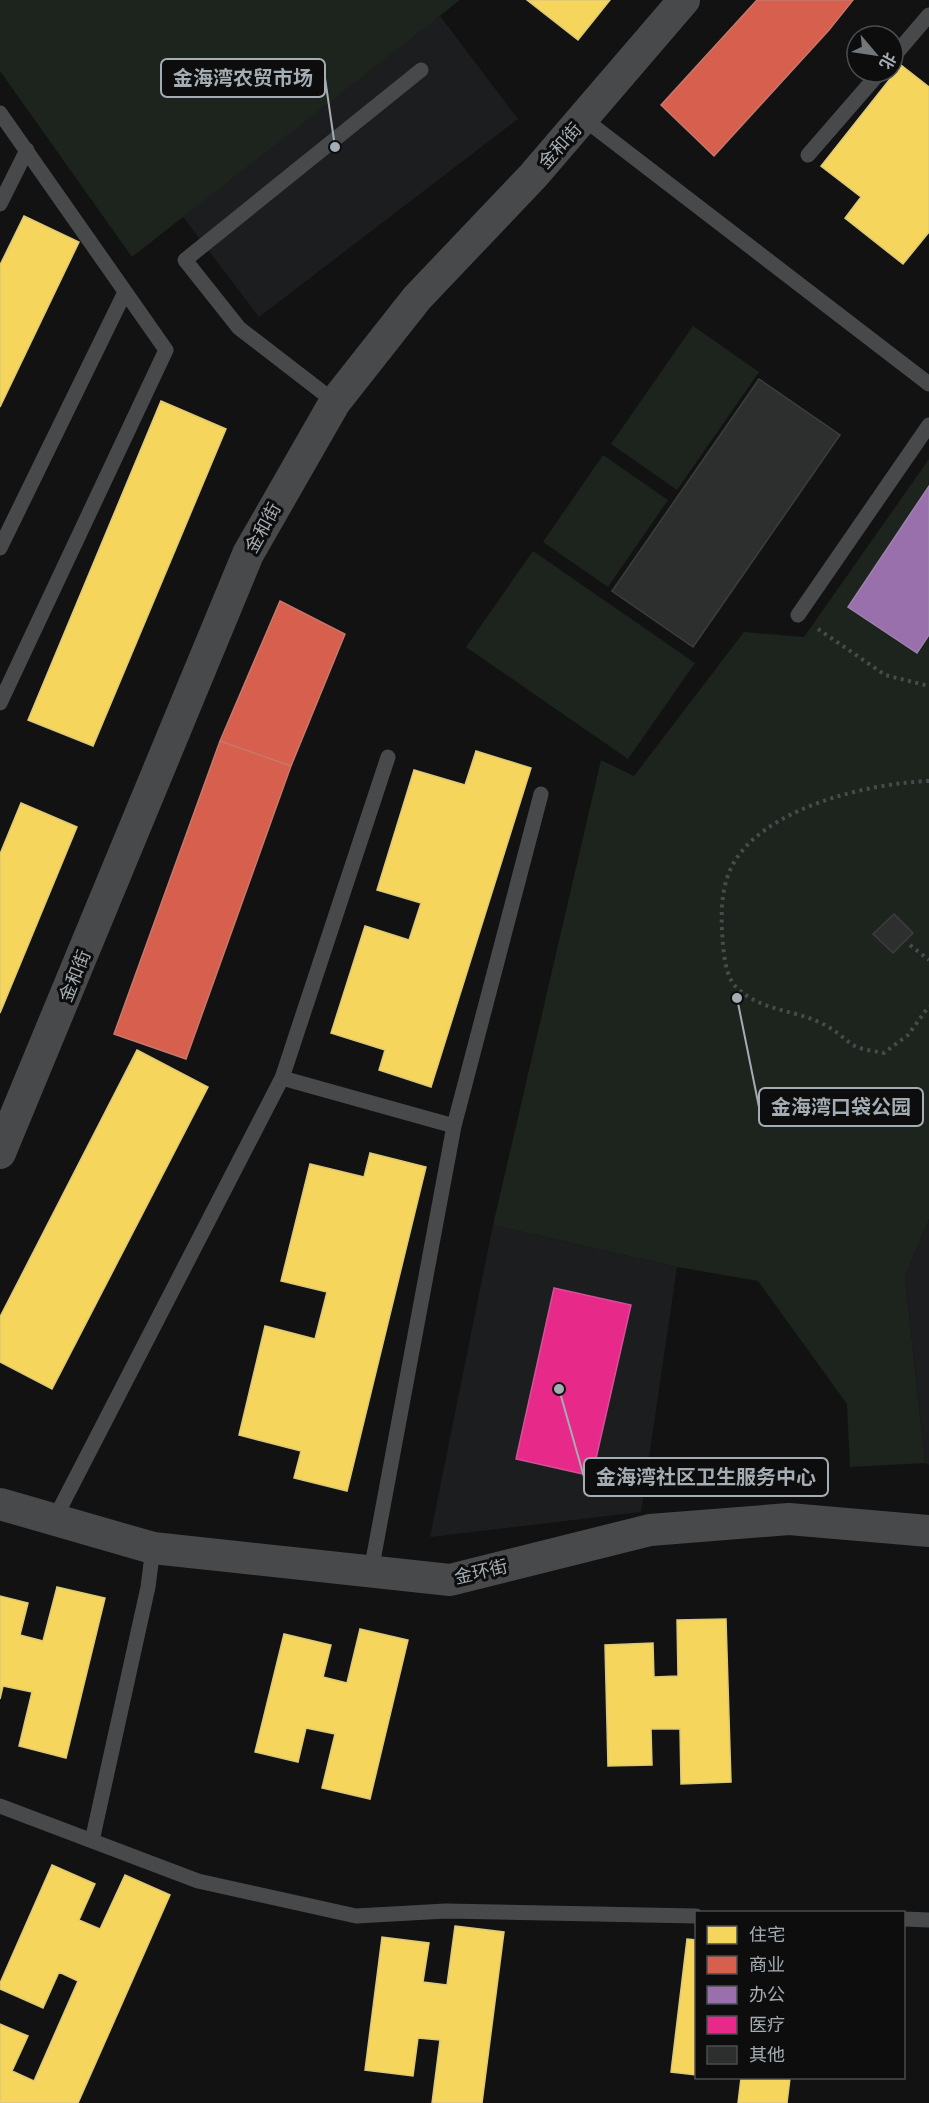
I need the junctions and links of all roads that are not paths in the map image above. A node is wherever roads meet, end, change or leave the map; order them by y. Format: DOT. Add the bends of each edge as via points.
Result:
graph roads {
  1 [pos="684,0"];
  2 [pos="929,15"];
  3 [pos="905,43"];
  4 [pos="421,70"];
  5 [pos="870,84"];
  6 [pos="0,113"];
  7 [pos="584,119"];
  8 [pos="27,150"];
  9 [pos="808,155"];
  10 [pos="0,204"];
  11 [pos="125,292"];
  12 [pos="929,384"];
  13 [pos="335,402"];
  14 [pos="929,425"];
  15 [pos="0,548"];
  16 [pos="798,615"];
  17 [pos="0,703"];
  18 [pos="388,757"];
  19 [pos="541,794"];
  20 [pos="282,1078"];
  21 [pos="454,1126"];
  22 [pos="0,1153"];
  23 [pos="0,1504"];
  24 [pos="54,1520"];
  25 [pos="929,1531"];
  26 [pos="153,1548"];
  27 [pos="371,1572"];
  28 [pos="0,1806"];
  29 [pos="92,1841"];
  30 [pos="695,1916"];
  31 [pos="905,1919"];
  32 [pos="929,1920"];
  1 -- 7 [label="street, 金和街"];
  2 -- 3 [label="lane"];
  4 -- 13 [label="lane" via="185,260 239,328"];
  5 -- 9 [label="lane"];
  6 -- 8 [label="lane"];
  7 -- 12 [label="lane"];
  7 -- 13 [label="street, 金和街" via="417,298"];
  8 -- 10 [label="lane"];
  8 -- 11 [label="lane"];
  11 -- 15 [label="lane"];
  11 -- 17 [label="lane" via="166,350"];
  13 -- 22 [label="street, 金和街" via="248,554"];
  14 -- 16 [label="lane"];
  18 -- 20 [label="lane"];
  19 -- 21 [label="lane"];
  20 -- 21 [label="lane"];
  20 -- 24 [label="lane"];
  21 -- 27 [label="lane"];
  23 -- 24 [label="street, 金环街"];
  24 -- 26 [label="street, 金环街"];
  25 -- 27 [label="street, 金环街" via="789,1519 650,1530 450,1580"];
  26 -- 27 [label="street, 金环街"];
  26 -- 29 [label="lane" via="148,1587"];
  28 -- 29 [label="lane"];
  29 -- 30 [label="lane" via="198,1881 356,1916 446,1911"];
  31 -- 32 [label="lane"];
}
